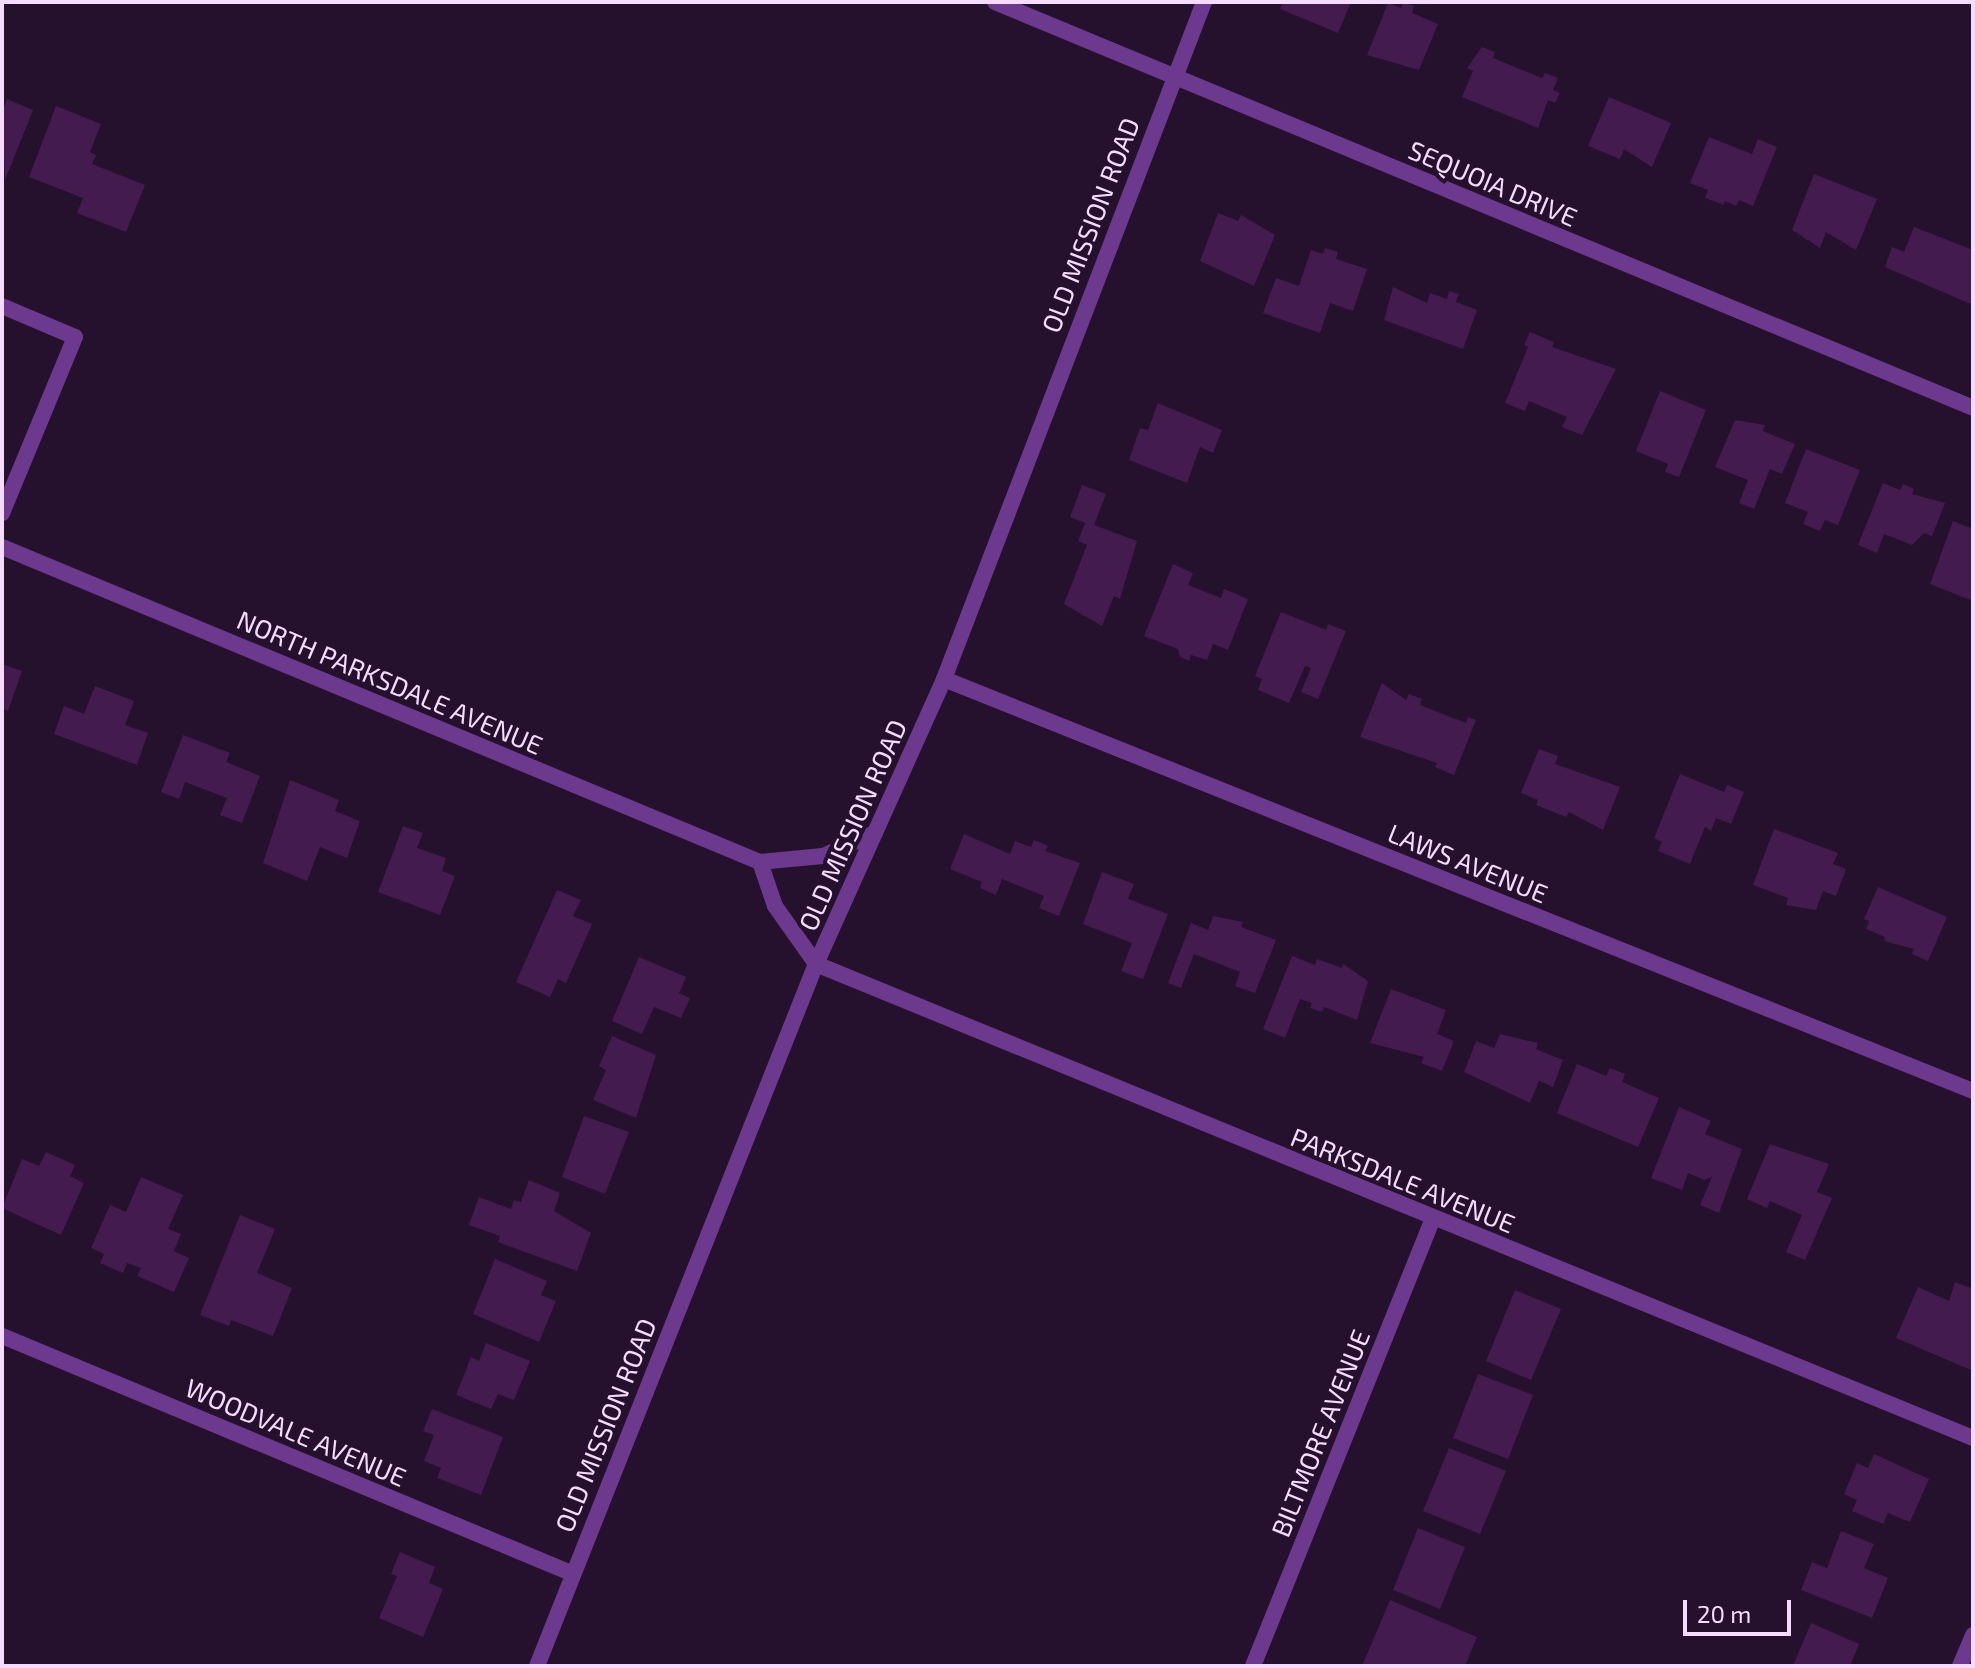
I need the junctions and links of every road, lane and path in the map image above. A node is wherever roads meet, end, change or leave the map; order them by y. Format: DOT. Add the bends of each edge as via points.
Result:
graph roads {
  1 [pos="995,2"];
  2 [pos="1204,2"];
  3 [pos="1172,76"];
  4 [pos="2,306"];
  5 [pos="1973,408"];
  6 [pos="2,513"];
  7 [pos="2,547"];
  8 [pos="944,679"];
  9 [pos="875,833"];
  10 [pos="760,862"];
  11 [pos="816,964"];
  12 [pos="1973,1091"];
  13 [pos="1433,1219"];
  14 [pos="2,1336"];
  15 [pos="1973,1438"];
  16 [pos="571,1573"];
  17 [pos="1973,1635"];
  18 [pos="537,1666"];
  19 [pos="1253,1666"];
  20 [pos="1960,1666"];
  1 -- 3 [label="street, SEQUOIA DRIVE"];
  2 -- 3 [label="street, OLD MISSION ROAD"];
  3 -- 5 [label="street, SEQUOIA DRIVE"];
  3 -- 8 [label="street, OLD MISSION ROAD"];
  4 -- 6 [label="street" via="75,337"];
  7 -- 10 [label="street, NORTH PARKSDALE AVENUE"];
  8 -- 9 [label="street, OLD MISSION ROAD"];
  8 -- 12 [label="street, LAWS AVENUE"];
  9 -- 10 [label="street, NORTH PARKSDALE AVENUE" via="823,856"];
  9 -- 11 [label="street, OLD MISSION ROAD"];
  10 -- 11 [label="street" via="775,906"];
  11 -- 13 [label="street, PARKSDALE AVENUE"];
  11 -- 16 [label="street, OLD MISSION ROAD"];
  13 -- 15 [label="street, PARKSDALE AVENUE"];
  13 -- 19 [label="street, BILTMORE AVENUE"];
  14 -- 16 [label="street, WOODVALE AVENUE"];
  16 -- 18 [label="street, OLD MISSION ROAD"];
  17 -- 20 [label="street"];
}
